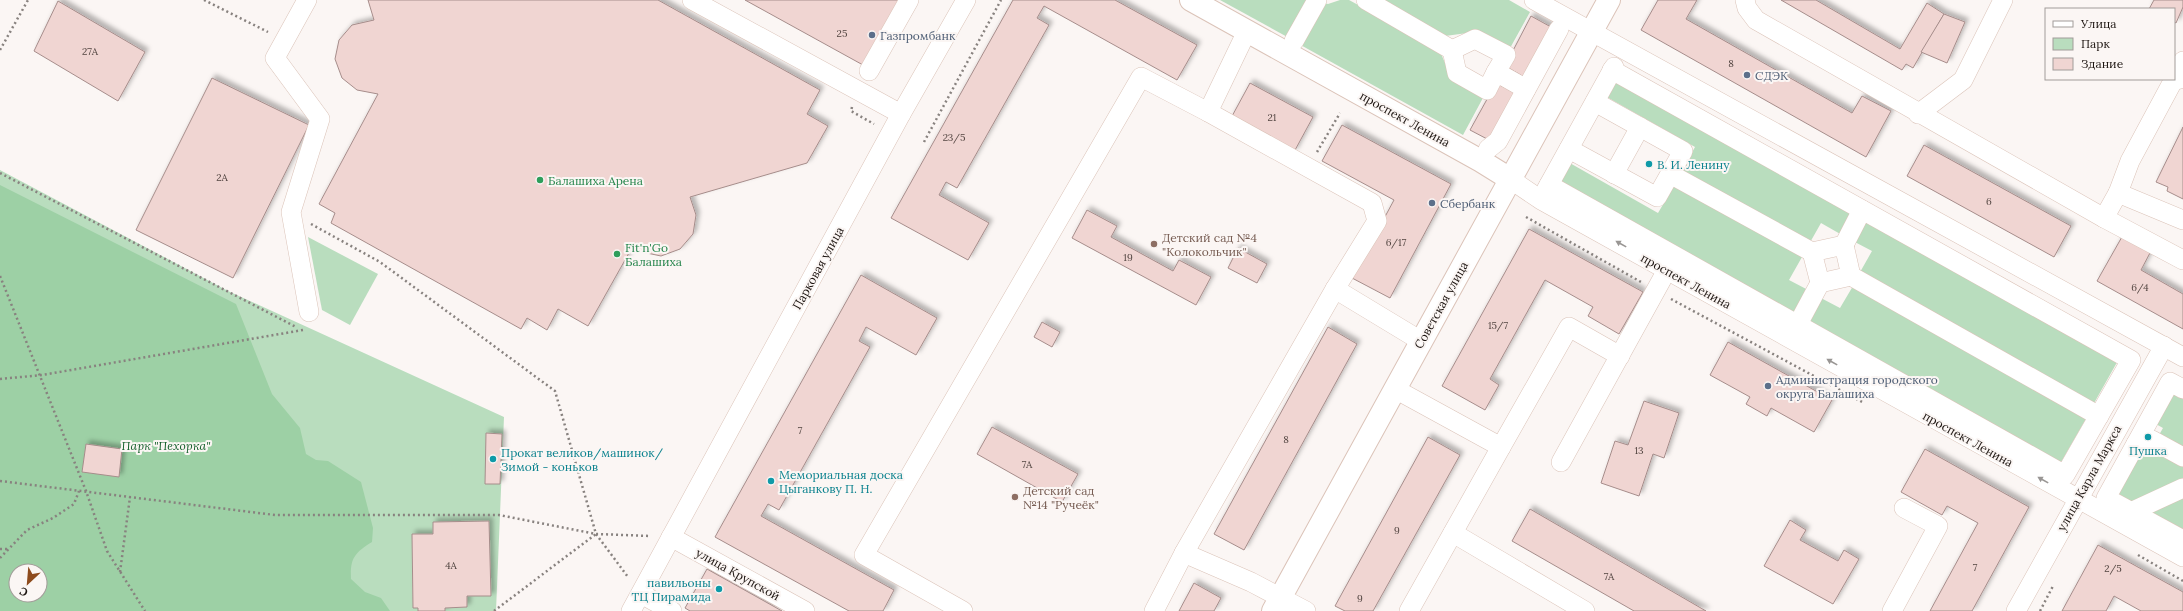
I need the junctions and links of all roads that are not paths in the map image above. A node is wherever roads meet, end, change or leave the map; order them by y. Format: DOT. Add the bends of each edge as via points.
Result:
graph roads {
  1 [pos="307,0"];
  2 [pos="692,0"];
  3 [pos="910,0"];
  4 [pos="966,0"];
  5 [pos="1191,0"];
  6 [pos="1317,0"];
  7 [pos="1366,0"];
  8 [pos="1534,0"];
  9 [pos="1609,0"];
  10 [pos="1745,0"];
  11 [pos="2003,0"];
  12 [pos="1559,29"];
  13 [pos="1592,30"];
  14 [pos="1247,31"];
  15 [pos="1294,41"];
  16 [pos="1452,50"];
  17 [pos="2183,61"];
  18 [pos="869,71"];
  19 [pos="1496,72"];
  20 [pos="2176,79"];
  21 [pos="1526,88"];
  22 [pos="1595,102"];
  23 [pos="1208,112"];
  24 [pos="901,114"];
  25 [pos="1918,114"];
  26 [pos="1640,127"];
  27 [pos="1488,149"];
  28 [pos="1569,149"];
  29 [pos="1614,174"];
  30 [pos="1670,174"];
  31 [pos="1510,179"];
  32 [pos="2118,193"];
  33 [pos="1862,210"];
  34 [pos="2104,218"];
  35 [pos="2183,220"];
  36 [pos="1844,245"];
  37 [pos="1812,252"];
  38 [pos="2183,260"];
  39 [pos="1667,270"];
  40 [pos="1851,276"];
  41 [pos="1820,283"];
  42 [pos="1334,289"];
  43 [pos="309,312"];
  44 [pos="1798,324"];
  45 [pos="1421,341"];
  46 [pos="2164,346"];
  47 [pos="1620,356"];
  48 [pos="2183,357"];
  49 [pos="1395,389"];
  50 [pos="2183,389"];
  51 [pos="2099,416"];
  52 [pos="2145,436"];
  53 [pos="1501,447"];
  54 [pos="2183,456"];
  55 [pos="1561,462"];
  56 [pos="2183,488"];
  57 [pos="2077,500"];
  58 [pos="1904,508"];
  59 [pos="2131,512"];
  60 [pos="1453,533"];
  61 [pos="671,537"];
  62 [pos="2183,540"];
  63 [pos="1184,553"];
  64 [pos="2183,557"];
  65 [pos="641,594"];
  66 [pos="1277,604"];
  67 [pos="631,611"];
  68 [pos="672,611"];
  69 [pos="805,611"];
  70 [pos="963,611"];
  71 [pos="1154,611"];
  72 [pos="1306,611"];
  73 [pos="1409,611"];
  74 [pos="1585,611"];
  75 [pos="1892,611"];
  76 [pos="2016,611"];
  1 -- 43 [label="street" via="275,58 320,119 291,212"];
  2 -- 24 [label="street"];
  3 -- 18 [label="street"];
  4 -- 24 [label="street, Парковая улица"];
  5 -- 14 [label="main road, проспект Ленина"];
  6 -- 15 [label="street"];
  7 -- 16 [label="street"];
  8 -- 13 [label="street"];
  9 -- 13 [label="main road, Советская улица"];
  10 -- 25 [label="street" via="1747,8 1756,20"];
  11 -- 25 [label="street" via="1963,80"];
  12 -- 21 [label="street"];
  13 -- 31 [label="main road, Советская улица"];
  13 -- 46 [label="street"];
  14 -- 23 [label="street"];
  14 -- 31 [label="main road, проспект Ленина"];
  16 -- 19 [label="street" via="1457,73 1486,90"];
  16 -- 19 [label="street" via="1475,39 1506,55"];
  17 -- 20 [label="street"];
  19 -- 21 [label="street"];
  20 -- 32 [label="street" via="2130,161"];
  21 -- 27 [label="street" via="1498,141"];
  22 -- 26 [label="street"];
  22 -- 28 [label="street"];
  22 -- 33 [label="street" via="1610,70"];
  23 -- 42 [label="street" via="1372,203 1377,221"];
  23 -- 70 [label="street" via="1141,77 864,555"];
  24 -- 61 [label="street, Парковая улица"];
  25 -- 34 [label="street"];
  26 -- 29 [label="street"];
  26 -- 30 [label="street" via="1683,151"];
  28 -- 29 [label="street"];
  28 -- 44 [label="street" via="1548,181"];
  29 -- 30 [label="street" via="1657,197"];
  30 -- 37 [label="street"];
  39 -- 31 [label="street, проспект Ленина, one-way" via="1541,200"];
  31 -- 45 [label="main road, Советская улица"];
  32 -- 34 [label="street"];
  32 -- 35 [label="street"];
  33 -- 36 [label="street"];
  33 -- 51 [label="street" via="2131,360"];
  34 -- 38 [label="street"];
  36 -- 37 [label="street"];
  36 -- 40 [label="street"];
  37 -- 41 [label="street"];
  39 -- 47 [label="street"];
  57 -- 39 [label="street, проспект Ленина, one-way"];
  40 -- 41 [label="street"];
  40 -- 51 [label="street"];
  41 -- 44 [label="street"];
  42 -- 45 [label="street"];
  42 -- 63 [label="street"];
  44 -- 51 [label="street" via="2065,475"];
  45 -- 49 [label="main road, Советская улица"];
  46 -- 48 [label="street"];
  46 -- 57 [label="street, улица Карла Маркса"];
  47 -- 53 [label="street" via="1569,327"];
  47 -- 55 [label="street"];
  49 -- 53 [label="street"];
  49 -- 66 [label="main road, Советская улица"];
  50 -- 52 [label="street" via="2170,382"];
  52 -- 54 [label="street"];
  52 -- 59 [label="street" via="2106,498"];
  53 -- 60 [label="street"];
  56 -- 59 [label="street"];
  57 -- 64 [label="street, проспект Ленина"];
  57 -- 76 [label="street, улица Карла Маркса"];
  58 -- 75 [label="street" via="1938,526"];
  59 -- 62 [label="street"];
  60 -- 73 [label="street"];
  60 -- 74 [label="street"];
  61 -- 65 [label="street, Парковая улица"];
  61 -- 69 [label="street, улица Крупской"];
  63 -- 66 [label="street"];
  63 -- 71 [label="street"];
  65 -- 67 [label="street, Парковая улица"];
  65 -- 68 [label="street"];
  66 -- 72 [label="street"];
}
